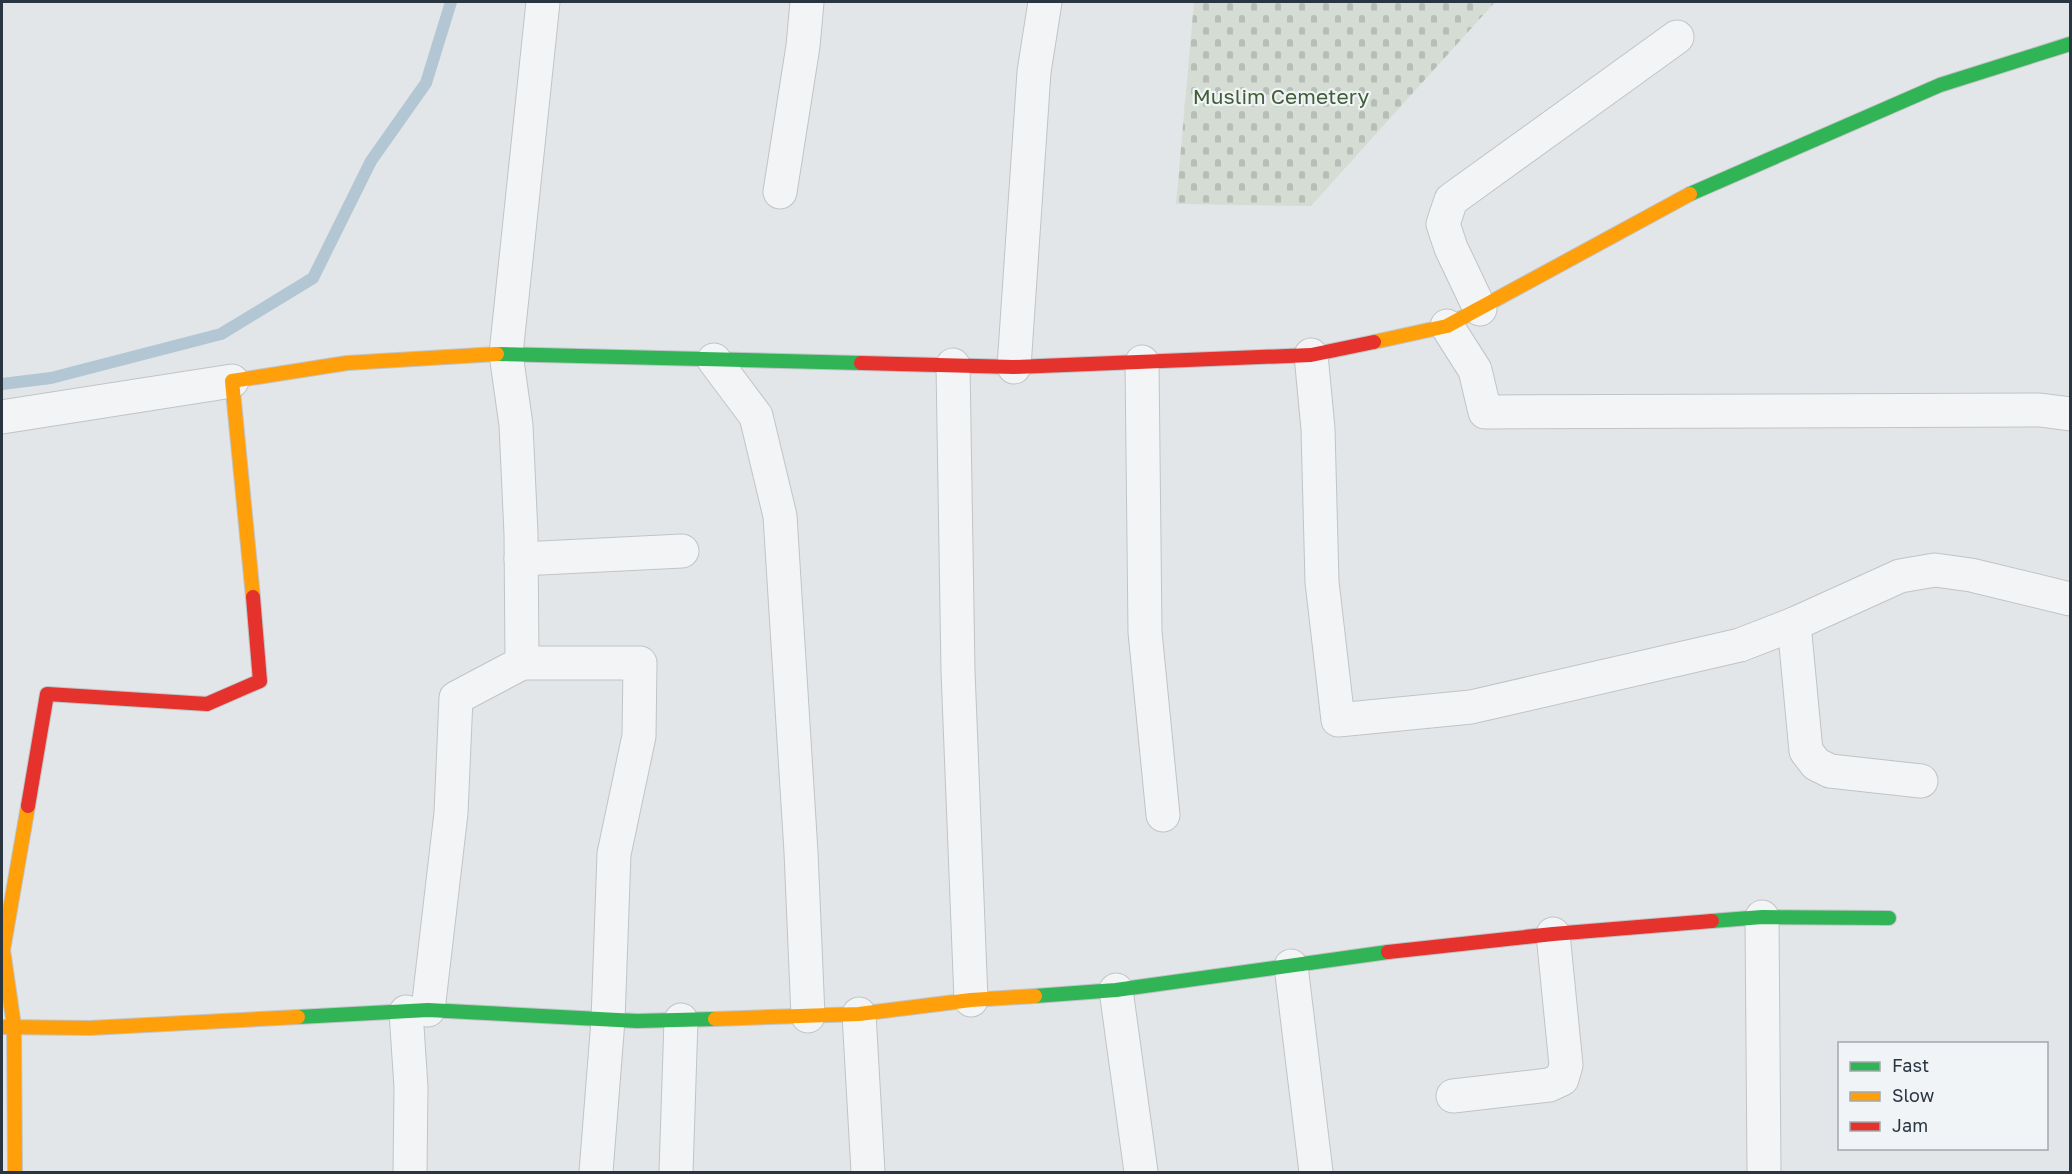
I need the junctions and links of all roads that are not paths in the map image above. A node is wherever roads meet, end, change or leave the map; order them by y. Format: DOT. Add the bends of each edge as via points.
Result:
graph roads {
  1 [pos="543,2"];
  2 [pos="807,2"];
  3 [pos="1045,2"];
  4 [pos="1677,37"];
  5 [pos="2070,44"];
  6 [pos="780,192"];
  7 [pos="1480,309"];
  8 [pos="1447,326"];
  9 [pos="506,354"];
  10 [pos="1311,355"];
  11 [pos="714,360"];
  12 [pos="1142,362"];
  13 [pos="953,365"];
  14 [pos="1014,367"];
  15 [pos="232,381"];
  16 [pos="2070,414"];
  17 [pos="2,417"];
  18 [pos="682,551"];
  19 [pos="521,559"];
  20 [pos="2070,599"];
  21 [pos="1794,624"];
  22 [pos="522,663"];
  23 [pos="1921,781"];
  24 [pos="1163,815"];
  25 [pos="1762,918"];
  26 [pos="1889,918"];
  27 [pos="1554,933"];
  28 [pos="1291,966"];
  29 [pos="1116,990"];
  30 [pos="971,1000"];
  31 [pos="417,1011"];
  32 [pos="859,1014"];
  33 [pos="808,1016"];
  34 [pos="608,1020"];
  35 [pos="681,1020"];
  36 [pos="8,1027"];
  37 [pos="1453,1096"];
  38 [pos="15,1173"];
  39 [pos="410,1173"];
  40 [pos="596,1173"];
  41 [pos="676,1173"];
  42 [pos="868,1173"];
  43 [pos="1141,1173"];
  44 [pos="1316,1173"];
  45 [pos="1764,1173"];
  1 -- 9 [label="street"];
  2 -- 6 [label="street"];
  3 -- 14 [label="street" via="1034,72"];
  4 -- 7 [label="street" via="1451,200 1443,224"];
  5 -- 7 [label="street" via="1940,85 1690,194"];
  7 -- 8 [label="street"];
  8 -- 10 [label="street"];
  8 -- 16 [label="street" via="1475,370 1485,412 2040,410"];
  9 -- 11 [label="street"];
  9 -- 15 [label="street" via="347,363"];
  9 -- 19 [label="street" via="516,425"];
  10 -- 12 [label="street"];
  10 -- 21 [label="street" via="1318,429 1322,582 1338,720 1471,707 1740,645"];
  11 -- 13 [label="street"];
  11 -- 33 [label="street" via="756,416 780,516"];
  12 -- 14 [label="street"];
  12 -- 24 [label="street" via="1145,632"];
  13 -- 14 [label="street"];
  13 -- 30 [label="street" via="958,670"];
  15 -- 17 [label="street"];
  15 -- 36 [label="street" via="260,681 207,704 47,694 3,950"];
  18 -- 19 [label="street"];
  19 -- 22 [label="street"];
  20 -- 21 [label="street" via="1971,574 1935,570 1900,576"];
  21 -- 23 [label="street" via="1806,750 1816,764 1830,771"];
  22 -- 31 [label="street" via="456,698 450,813"];
  22 -- 34 [label="street" via="640,663 639,736 614,854"];
  25 -- 26 [label="street"];
  25 -- 27 [label="street"];
  25 -- 45 [label="street"];
  27 -- 28 [label="street"];
  27 -- 37 [label="street" via="1566,1065 1562,1079 1549,1085"];
  28 -- 29 [label="street"];
  28 -- 44 [label="street"];
  29 -- 30 [label="street"];
  29 -- 43 [label="street"];
  30 -- 32 [label="street"];
  31 -- 34 [label="street"];
  31 -- 36 [label="street" via="90,1028"];
  31 -- 39 [label="street"];
  32 -- 33 [label="street"];
  32 -- 42 [label="street"];
  33 -- 35 [label="street"];
  34 -- 35 [label="street"];
  34 -- 40 [label="street"];
  35 -- 41 [label="street"];
  36 -- 38 [label="street"];
}
